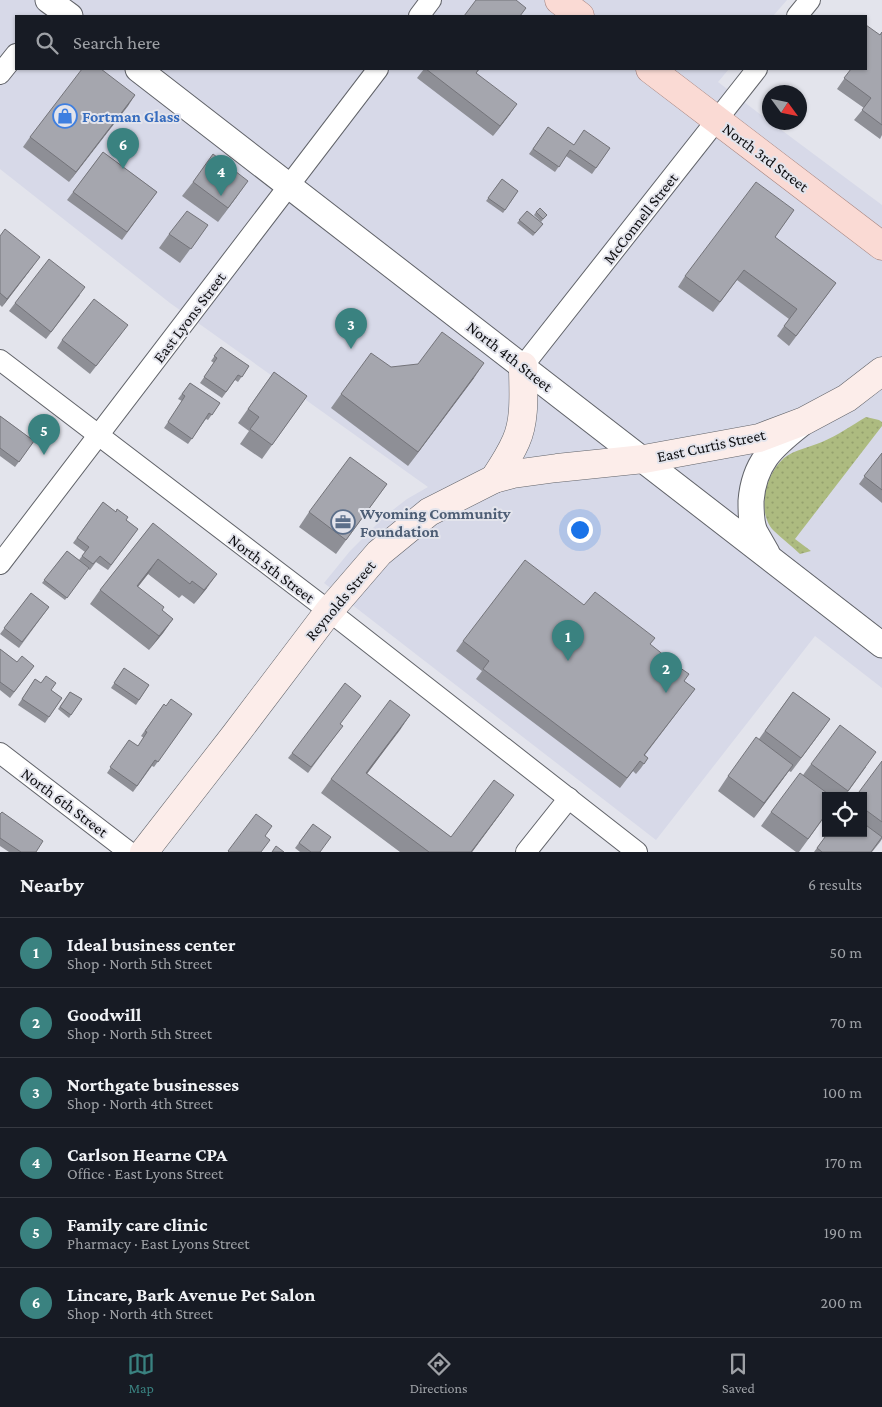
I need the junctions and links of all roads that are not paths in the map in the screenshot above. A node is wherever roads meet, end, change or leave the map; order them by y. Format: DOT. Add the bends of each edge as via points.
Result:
graph roads {
  1 [pos="431,0"];
  2 [pos="559,0"];
  3 [pos="810,0"];
  4 [pos="420,15"];
  5 [pos="579,15"];
  6 [pos="798,15"];
  7 [pos="15,55"];
  8 [pos="139,70"];
  9 [pos="377,70"];
  10 [pos="651,70"];
  11 [pos="756,70"];
  12 [pos="0,74"];
  13 [pos="718,120"];
  14 [pos="288,185"];
  15 [pos="882,246"];
  16 [pos="0,360"];
  17 [pos="523,366"];
  18 [pos="882,371"];
  19 [pos="804,421"];
  20 [pos="99,436"];
  21 [pos="644,459"];
  22 [pos="494,479"];
  23 [pos="770,557"];
  24 [pos="0,564"];
  25 [pos="329,611"];
  26 [pos="882,645"];
  27 [pos="0,753"];
  28 [pos="569,798"];
  29 [pos="129,852"];
  30 [pos="144,852"];
  31 [pos="526,852"];
  32 [pos="637,852"];
  1 -- 4 [label="street"];
  2 -- 5 [label="main road"];
  3 -- 6 [label="street"];
  7 -- 12 [label="street"];
  8 -- 14 [label="street, North 4th Street"];
  9 -- 14 [label="street, East Lyons Street"];
  10 -- 13 [label="main road, North 3rd Street"];
  11 -- 13 [label="street, McConnell Street"];
  13 -- 15 [label="main road, North 3rd Street"];
  13 -- 17 [label="street, McConnell Street"];
  14 -- 17 [label="street, North 4th Street"];
  14 -- 20 [label="street, East Lyons Street"];
  16 -- 20 [label="street, North 5th Street"];
  17 -- 21 [label="street, North 4th Street"];
  17 -- 22 [label="main road" via="522,412 517,440"];
  18 -- 19 [label="main road, East Curtis Street" via="847,398"];
  19 -- 21 [label="main road, East Curtis Street" via="759,438"];
  19 -- 23 [label="street" via="777,443 756,474 751,512 754,531"];
  20 -- 24 [label="street, East Lyons Street"];
  20 -- 25 [label="street, North 5th Street"];
  21 -- 22 [label="main road, Reynolds Street" via="557,468"];
  21 -- 23 [label="street, North 4th Street"];
  22 -- 25 [label="main road, Reynolds Street" via="429,512 379,553"];
  23 -- 26 [label="street, North 4th Street"];
  25 -- 28 [label="street, North 5th Street"];
  25 -- 30 [label="main road, Reynolds Street"];
  27 -- 29 [label="street, North 6th Street"];
  28 -- 31 [label="street"];
  28 -- 32 [label="street, North 5th Street"];
}
